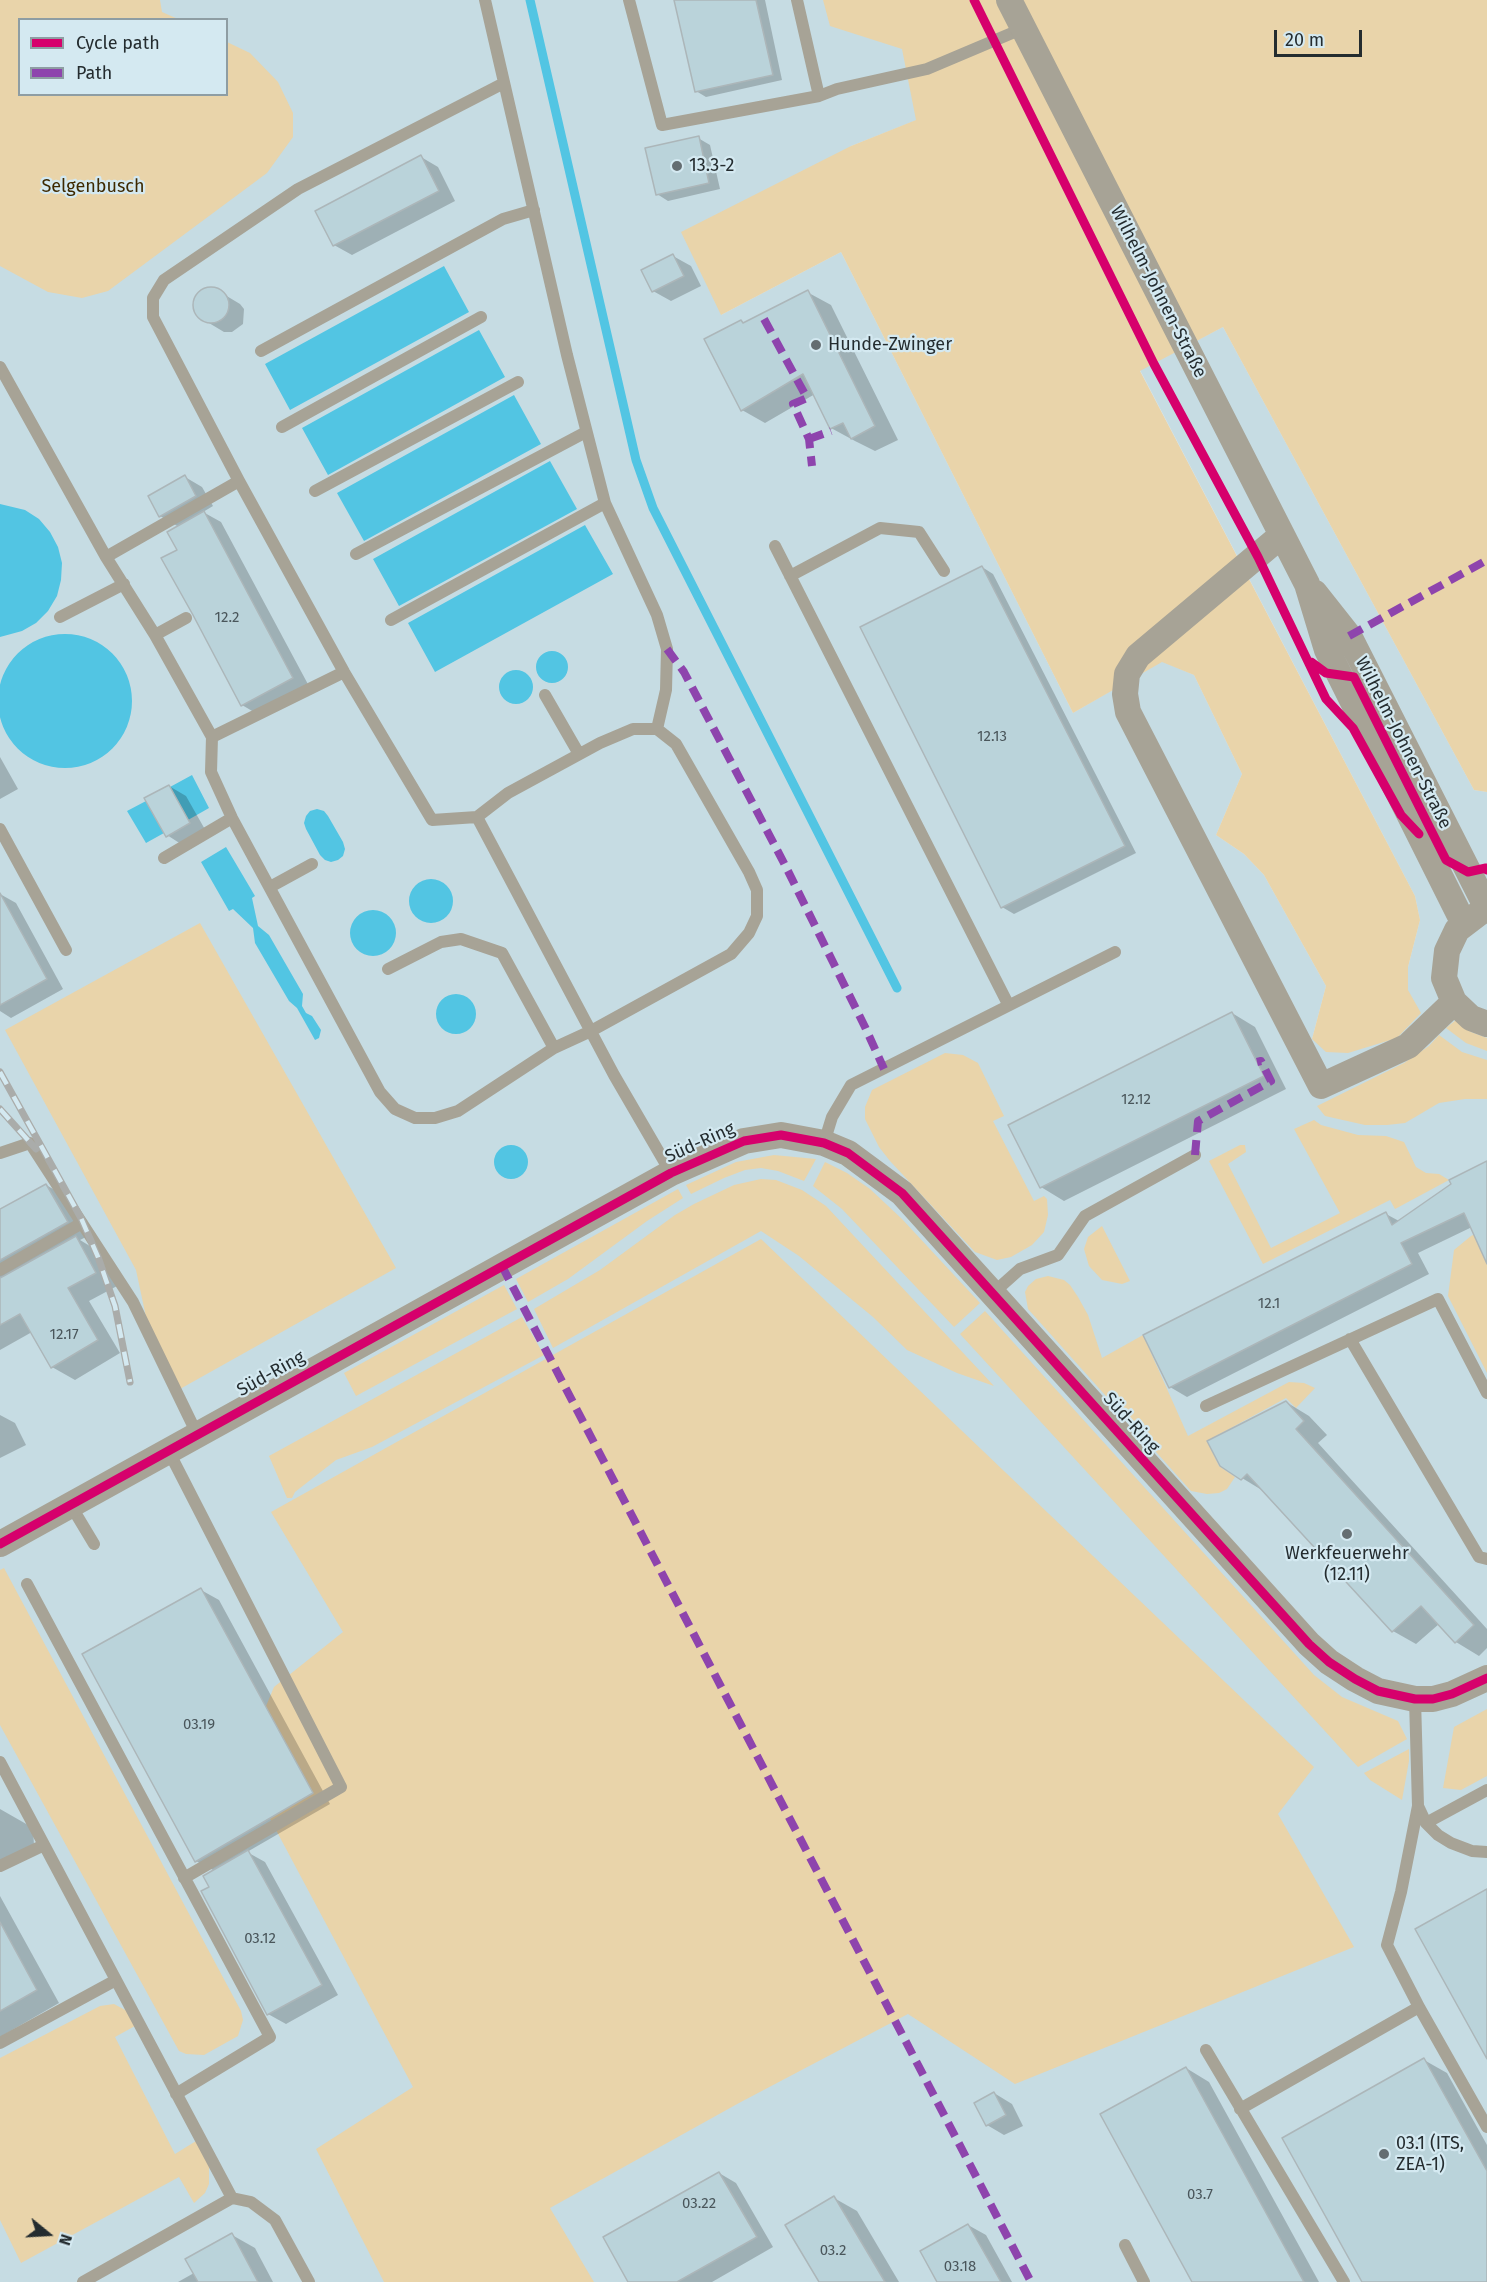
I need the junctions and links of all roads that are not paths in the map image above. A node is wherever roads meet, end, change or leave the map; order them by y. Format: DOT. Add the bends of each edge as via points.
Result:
graph roads {
  1 [pos="485,0"];
  2 [pos="629,0"];
  3 [pos="797,0"];
  4 [pos="1009,0"];
  5 [pos="1024,28"];
  6 [pos="504,83"];
  7 [pos="819,96"];
  8 [pos="534,210"];
  9 [pos="481,317"];
  10 [pos="261,351"];
  11 [pos="0,367"];
  12 [pos="518,382"];
  13 [pos="5,388"];
  14 [pos="282,427"];
  15 [pos="586,432"];
  16 [pos="239,481"];
  17 [pos="315,491"];
  18 [pos="605,503"];
  19 [pos="1282,535"];
  20 [pos="775,546"];
  21 [pos="356,554"];
  22 [pos="106,557"];
  23 [pos="944,571"];
  24 [pos="790,576"];
  25 [pos="124,584"];
  26 [pos="1307,584"];
  27 [pos="60,617"];
  28 [pos="186,618"];
  29 [pos="391,620"];
  30 [pos="155,635"];
  31 [pos="344,672"];
  32 [pos="545,695"];
  33 [pos="657,729"];
  34 [pos="212,737"];
  35 [pos="579,754"];
  36 [pos="477,817"];
  37 [pos="232,818"];
  38 [pos="0,829"];
  39 [pos="164,858"];
  40 [pos="312,864"];
  41 [pos="270,887"];
  42 [pos="1487,909"];
  43 [pos="1464,924"];
  44 [pos="66,950"];
  45 [pos="1115,952"];
  46 [pos="388,969"];
  47 [pos="1454,1002"];
  48 [pos="1008,1004"];
  49 [pos="1487,1024"];
  50 [pos="591,1031"];
  51 [pos="554,1048"];
  52 [pos="824,1143"];
  53 [pos="0,1153"];
  54 [pos="1195,1155"];
  55 [pos="671,1173"];
  56 [pos="82,1223"];
  57 [pos="0,1270"];
  58 [pos="992,1294"];
  59 [pos="1350,1339"];
  60 [pos="1487,1393"];
  61 [pos="1206,1406"];
  62 [pos="197,1434"];
  63 [pos="168,1450"];
  64 [pos="70,1504"];
  65 [pos="0,1544"];
  66 [pos="94,1545"];
  67 [pos="1487,1558"];
  68 [pos="27,1584"];
  69 [pos="1487,1677"];
  70 [pos="1415,1699"];
  71 [pos="0,1762"];
  72 [pos="1487,1790"];
  73 [pos="1418,1806"];
  74 [pos="1426,1823"];
  75 [pos="44,1845"];
  76 [pos="1487,1852"];
  77 [pos="0,1866"];
  78 [pos="184,1878"];
  79 [pos="116,1980"];
  80 [pos="1419,2007"];
  81 [pos="0,2043"];
  82 [pos="1206,2050"];
  83 [pos="176,2094"];
  84 [pos="1240,2109"];
  85 [pos="1487,2127"];
  86 [pos="232,2198"];
  87 [pos="1125,2245"];
  88 [pos="83,2282"];
  89 [pos="309,2282"];
  90 [pos="1144,2282"];
  91 [pos="1344,2282"];
  1 -- 6 [label="lane"];
  2 -- 7 [label="lane" via="662,125"];
  3 -- 7 [label="lane"];
  4 -- 5 [label="street, Wilhelm-Johnen-Straße"];
  5 -- 7 [label="lane" via="927,69"];
  5 -- 19 [label="street, Wilhelm-Johnen-Straße"];
  6 -- 8 [label="lane"];
  6 -- 16 [label="lane" via="298,189 164,280 153,298 153,317"];
  8 -- 10 [label="lane" via="504,219"];
  8 -- 15 [label="lane"];
  9 -- 14 [label="lane"];
  11 -- 13 [label="lane"];
  12 -- 17 [label="lane"];
  13 -- 22 [label="lane"];
  15 -- 18 [label="lane"];
  15 -- 21 [label="lane"];
  16 -- 22 [label="lane"];
  16 -- 31 [label="lane"];
  18 -- 29 [label="lane"];
  18 -- 33 [label="lane" via="657,615 667,649 666,690"];
  19 -- 26 [label="street, Wilhelm-Johnen-Straße"];
  19 -- 47 [label="street" via="1138,656 1126,674 1128,712 1321,1086 1408,1046"];
  20 -- 24 [label="lane"];
  22 -- 25 [label="lane"];
  23 -- 24 [label="lane" via="919,532 879,528"];
  24 -- 48 [label="lane"];
  25 -- 27 [label="lane"];
  25 -- 30 [label="lane"];
  26 -- 42 [label="street, Wilhelm-Johnen-Straße" via="1349,636"];
  26 -- 43 [label="street, Wilhelm-Johnen-Straße" via="1327,650"];
  28 -- 30 [label="lane"];
  30 -- 34 [label="lane"];
  31 -- 34 [label="lane"];
  31 -- 36 [label="lane" via="432,820"];
  32 -- 35 [label="lane"];
  33 -- 35 [label="lane" via="633,729"];
  33 -- 50 [label="lane" via="676,744 749,872 757,890 757,916 731,954"];
  34 -- 37 [label="lane" via="211,772"];
  35 -- 36 [label="lane" via="508,793"];
  36 -- 50 [label="lane"];
  37 -- 39 [label="lane"];
  37 -- 41 [label="lane"];
  38 -- 44 [label="lane"];
  40 -- 41 [label="lane"];
  41 -- 51 [label="lane" via="380,1092 395,1109 415,1118 435,1118 458,1111"];
  42 -- 43 [label="street, Wilhelm-Johnen-Straße"];
  43 -- 47 [label="street, Wilhelm-Johnen-Straße" via="1447,951 1444,978"];
  45 -- 48 [label="lane"];
  46 -- 51 [label="lane" via="441,942 461,939 502,954"];
  47 -- 49 [label="street" via="1472,1018"];
  48 -- 52 [label="lane" via="851,1085 832,1117"];
  50 -- 51 [label="lane"];
  50 -- 55 [label="lane"];
  52 -- 55 [label="street, Süd-Ring" via="781,1135 744,1141"];
  52 -- 58 [label="street, Süd-Ring" via="848,1153 902,1193"];
  53 -- 56 [label="lane" via="30,1143"];
  54 -- 58 [label="lane" via="1085,1216 1058,1256 1020,1269"];
  55 -- 62 [label="street, Süd-Ring"];
  56 -- 57 [label="lane"];
  56 -- 62 [label="lane" via="133,1302"];
  58 -- 70 [label="street, Süd-Ring" via="1309,1644 1354,1679 1378,1691"];
  59 -- 60 [label="lane" via="1437,1299"];
  59 -- 61 [label="lane"];
  59 -- 67 [label="lane" via="1479,1557"];
  62 -- 63 [label="street, Süd-Ring"];
  63 -- 64 [label="street, Süd-Ring"];
  63 -- 78 [label="lane" via="341,1787"];
  64 -- 65 [label="street, Süd-Ring"];
  64 -- 66 [label="lane"];
  68 -- 78 [label="lane"];
  69 -- 70 [label="street, Süd-Ring" via="1452,1694"];
  70 -- 73 [label="lane"];
  71 -- 75 [label="lane"];
  72 -- 74 [label="lane"];
  73 -- 74 [label="lane"];
  73 -- 80 [label="lane" via="1387,1945"];
  74 -- 76 [label="lane" via="1451,1843"];
  75 -- 77 [label="lane"];
  75 -- 79 [label="lane"];
  78 -- 83 [label="lane" via="270,2037"];
  79 -- 81 [label="lane"];
  79 -- 83 [label="lane"];
  80 -- 84 [label="lane"];
  80 -- 85 [label="lane"];
  82 -- 84 [label="lane"];
  83 -- 86 [label="lane"];
  84 -- 91 [label="lane"];
  86 -- 88 [label="lane"];
  86 -- 89 [label="lane" via="251,2202 275,2220"];
  87 -- 90 [label="lane"];
}
